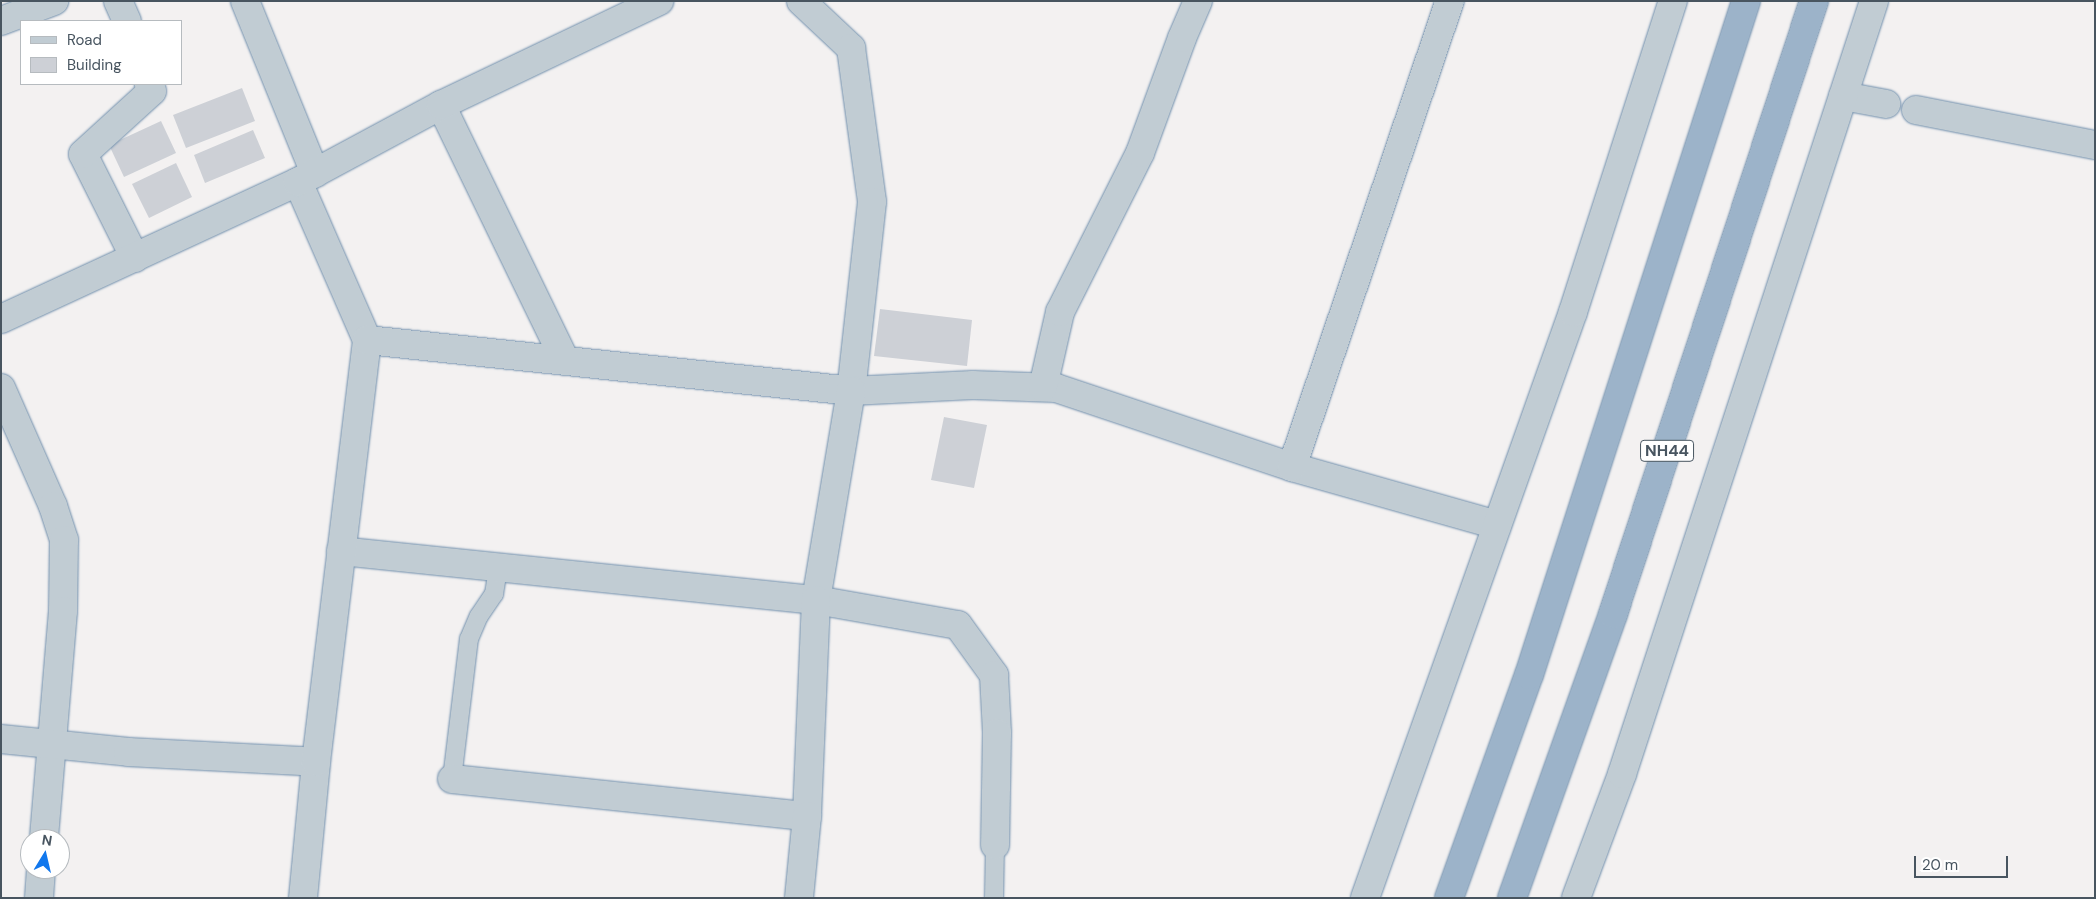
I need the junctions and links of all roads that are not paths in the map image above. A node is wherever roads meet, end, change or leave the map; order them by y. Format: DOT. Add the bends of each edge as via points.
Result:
graph roads {
  1 [pos="54,1"];
  2 [pos="118,1"];
  3 [pos="245,1"];
  4 [pos="659,1"];
  5 [pos="801,1"];
  6 [pos="1198,1"];
  7 [pos="1450,1"];
  8 [pos="1673,1"];
  9 [pos="1746,1"];
  10 [pos="1814,1"];
  11 [pos="1874,1"];
  12 [pos="127,20"];
  13 [pos="1,21"];
  14 [pos="150,85"];
  15 [pos="1843,96"];
  16 [pos="1886,104"];
  17 [pos="441,105"];
  18 [pos="1916,110"];
  19 [pos="2095,145"];
  20 [pos="306,178"];
  21 [pos="135,258"];
  22 [pos="1,319"];
  23 [pos="367,340"];
  24 [pos="565,360"];
  25 [pos="1043,387"];
  26 [pos="1,388"];
  27 [pos="851,390"];
  28 [pos="1292,467"];
  29 [pos="1497,525"];
  30 [pos="341,552"];
  31 [pos="498,568"];
  32 [pos="816,600"];
  33 [pos="1,740"];
  34 [pos="53,745"];
  35 [pos="316,762"];
  36 [pos="452,780"];
  37 [pos="807,816"];
  38 [pos="45,829"];
  39 [pos="995,846"];
  40 [pos="40,879"];
  41 [pos="39,898"];
  42 [pos="303,898"];
  43 [pos="798,898"];
  44 [pos="994,898"];
  45 [pos="1365,898"];
  46 [pos="1449,898"];
  47 [pos="1512,898"];
  48 [pos="1576,898"];
  1 -- 13 [label="street"];
  2 -- 12 [label="street"];
  3 -- 20 [label="street"];
  4 -- 17 [label="street"];
  5 -- 27 [label="street" via="852,48 872,202"];
  6 -- 25 [label="street" via="1140,153 1060,312"];
  7 -- 28 [label="street"];
  8 -- 29 [label="street" via="1573,312"];
  9 -- 46 [label="highway" via="1529,675"];
  10 -- 47 [label="highway, NH44" via="1613,614"];
  11 -- 15 [label="street"];
  14 -- 21 [label="street" via="152,91 83,154"];
  15 -- 16 [label="street"];
  15 -- 48 [label="street" via="1622,774"];
  17 -- 20 [label="street"];
  17 -- 24 [label="street"];
  18 -- 19 [label="street"];
  20 -- 21 [label="street"];
  20 -- 23 [label="street"];
  21 -- 22 [label="street"];
  23 -- 24 [label="street"];
  23 -- 30 [label="street"];
  24 -- 27 [label="street"];
  25 -- 27 [label="street" via="973,385"];
  25 -- 28 [label="street" via="1056,388"];
  26 -- 34 [label="street" via="53,506 64,540 63,611"];
  27 -- 32 [label="street"];
  28 -- 29 [label="street"];
  29 -- 45 [label="street"];
  30 -- 31 [label="street"];
  30 -- 35 [label="street"];
  31 -- 32 [label="street"];
  31 -- 36 [label="lane" via="494,594 469,639"];
  32 -- 37 [label="street"];
  32 -- 39 [label="street" via="958,625 994,675 997,733"];
  33 -- 34 [label="street"];
  34 -- 35 [label="street"];
  34 -- 38 [label="street"];
  35 -- 42 [label="street"];
  36 -- 37 [label="street"];
  37 -- 43 [label="street"];
  39 -- 44 [label="lane"];
  40 -- 41 [label="street"];
}
